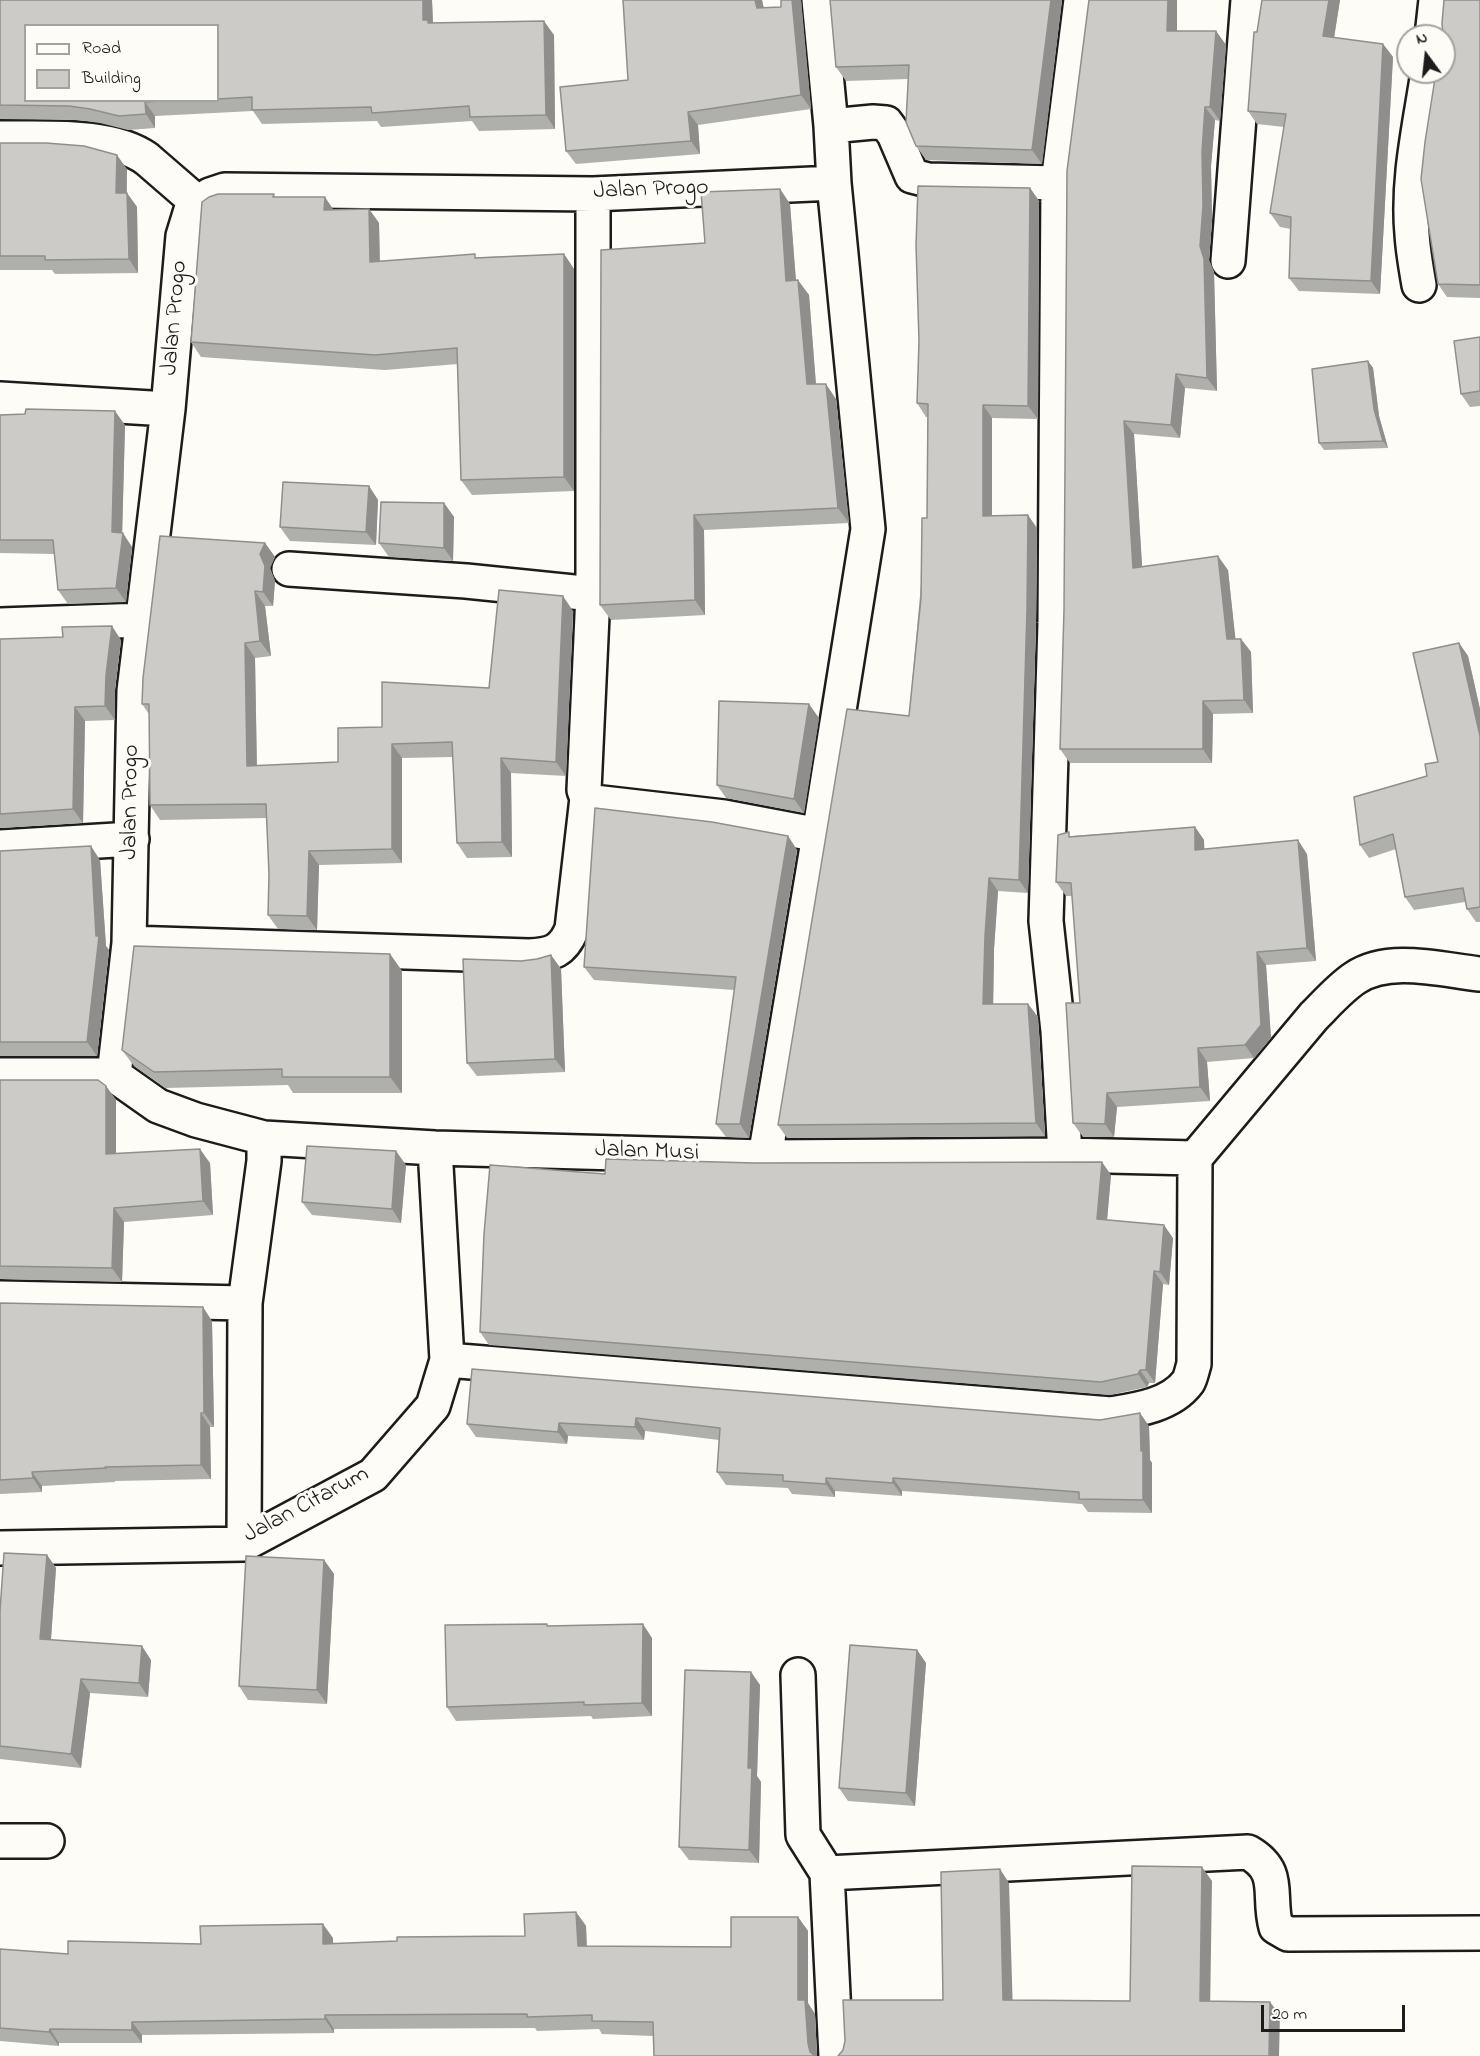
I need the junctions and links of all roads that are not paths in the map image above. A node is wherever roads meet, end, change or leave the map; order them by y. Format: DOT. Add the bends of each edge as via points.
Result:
graph roads {
  1 [pos="819,0"];
  2 [pos="1081,0"];
  3 [pos="1248,0"];
  4 [pos="1436,0"];
  5 [pos="1433,24"];
  6 [pos="1426,84"];
  7 [pos="831,126"];
  8 [pos="0,138"];
  9 [pos="834,183"];
  10 [pos="1058,183"];
  11 [pos="593,194"];
  12 [pos="199,204"];
  13 [pos="1228,261"];
  14 [pos="1419,285"];
  15 [pos="0,399"];
  16 [pos="168,409"];
  17 [pos="288,569"];
  18 [pos="593,594"];
  19 [pos="143,620"];
  20 [pos="0,625"];
  21 [pos="587,798"];
  22 [pos="819,835"];
  23 [pos="132,839"];
  24 [pos="0,847"];
  25 [pos="129,943"];
  26 [pos="1480,974"];
  27 [pos="0,1075"];
  28 [pos="114,1075"];
  29 [pos="264,1138"];
  30 [pos="435,1148"];
  31 [pos="1065,1155"];
  32 [pos="765,1156"];
  33 [pos="1194,1158"];
  34 [pos="0,1298"];
  35 [pos="245,1302"];
  36 [pos="447,1360"];
  37 [pos="244,1544"];
  38 [pos="0,1548"];
  39 [pos="798,1675"];
  40 [pos="0,1841"];
  41 [pos="47,1841"];
  42 [pos="827,1873"];
  43 [pos="1480,1933"];
  44 [pos="836,2056"];
  1 -- 7 [label="street"];
  2 -- 10 [label="street"];
  3 -- 13 [label="street"];
  4 -- 5 [label="street"];
  6 -- 14 [label="street" via="1411,199 1411,233"];
  7 -- 9 [label="street"];
  7 -- 10 [label="street" via="886,123 912,176 927,180"];
  8 -- 12 [label="street" via="122,146 147,159"];
  9 -- 11 [label="street, Jalan Progo"];
  9 -- 22 [label="street" via="868,529"];
  10 -- 31 [label="street" via="1054,623 1046,921 1058,1031"];
  11 -- 12 [label="street, Jalan Progo" via="225,190"];
  11 -- 18 [label="street"];
  12 -- 16 [label="street, Jalan Progo" via="191,210 183,236"];
  15 -- 16 [label="street"];
  16 -- 19 [label="street, Jalan Progo"];
  17 -- 18 [label="street"];
  18 -- 21 [label="street" via="584,790"];
  19 -- 20 [label="street"];
  19 -- 23 [label="street, Jalan Progo" via="134,691"];
  21 -- 22 [label="street"];
  21 -- 25 [label="street" via="573,929 567,942 556,951 543,955"];
  22 -- 32 [label="street"];
  23 -- 24 [label="street"];
  23 -- 25 [label="street, Jalan Progo"];
  25 -- 28 [label="street, Jalan Progo"];
  26 -- 33 [label="street" via="1398,965 1356,977 1314,1016"];
  27 -- 28 [label="street"];
  28 -- 29 [label="street, Jalan Musi" via="158,1106"];
  29 -- 30 [label="street, Jalan Musi"];
  29 -- 35 [label="street"];
  30 -- 32 [label="street, Jalan Musi"];
  30 -- 36 [label="street, Jalan Citarum"];
  31 -- 32 [label="street, Jalan Musi"];
  31 -- 33 [label="street, Jalan Musi"];
  33 -- 36 [label="street" via="1194,1364 1189,1380 1178,1392 1143,1409 1111,1414"];
  34 -- 35 [label="street"];
  35 -- 37 [label="street"];
  36 -- 37 [label="street, Jalan Citarum" via="433,1406 373,1475"];
  37 -- 38 [label="street, Jalan Citarum"];
  39 -- 42 [label="street" via="803,1835"];
  40 -- 41 [label="street"];
  42 -- 43 [label="street" via="1248,1852 1265,1864 1271,1878 1276,1928 1288,1934"];
  42 -- 44 [label="street"];
}
